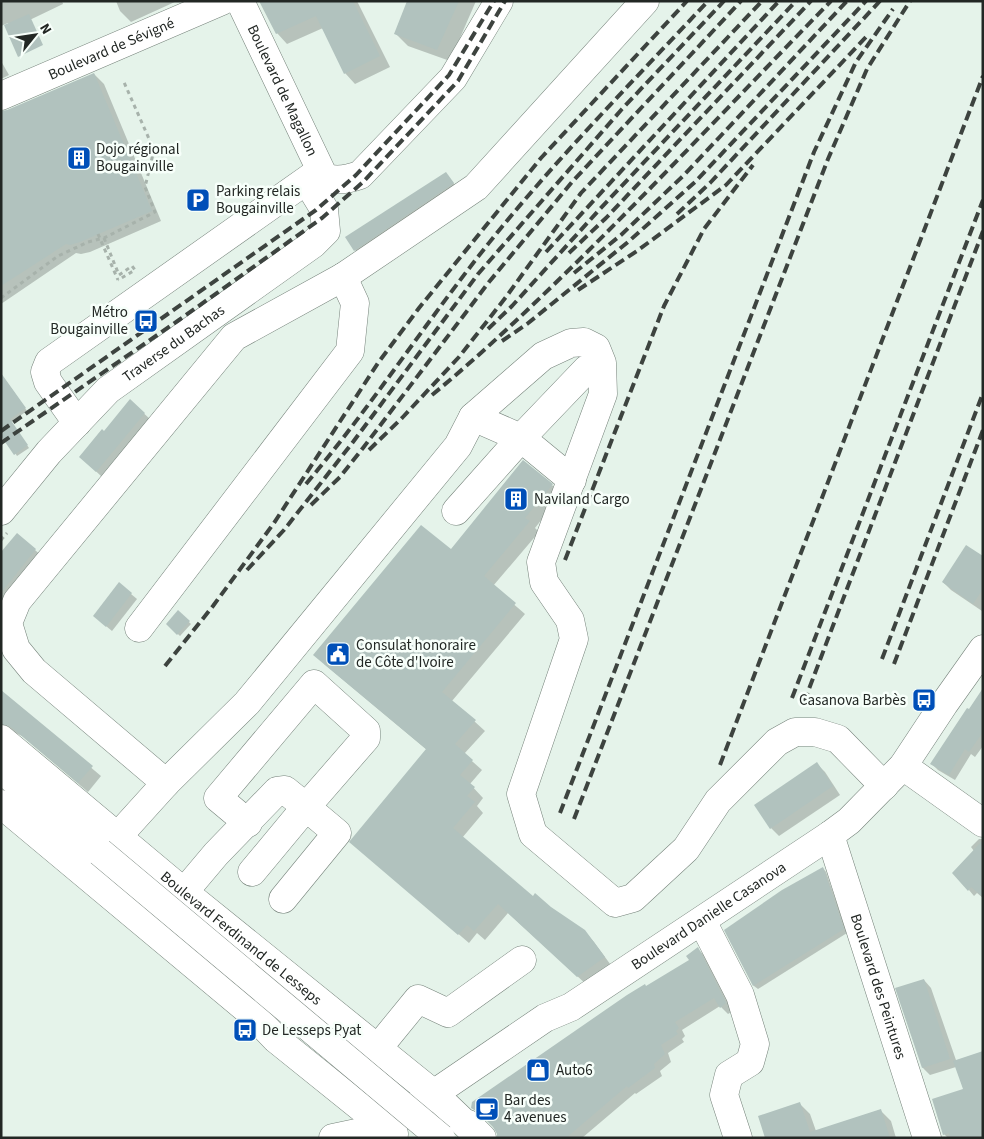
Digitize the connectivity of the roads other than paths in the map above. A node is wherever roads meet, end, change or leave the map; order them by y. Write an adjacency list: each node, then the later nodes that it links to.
1 (222, 1): 5 (main road, Boulevard de Sévigné)
2 (240, 1): 6 (main road, Boulevard de Magallon)
3 (499, 1): 6 (main road)
4 (645, 1): 7 (main road)
5 (1, 96)
6 (316, 180): 10 (main road, Traverse du Bachas); 10 (main road)
7 (343, 277): 15 (main road); 20 (main road)
8 (581, 376): 11 (main road)
9 (474, 417): 11 (main road); 12 (main road); 20 (main road)
10 (77, 423): 13 (main road, Traverse du Bachas)
11 (531, 446): 12 (main road); 14 (main road)
12 (572, 480): 21 (main road)
13 (1, 511)
14 (456, 511)
15 (139, 628)
16 (979, 658): 18 (main road, Boulevard Danielle Casanova)
17 (1, 739): 27 (main road, Boulevard Ferdinand de Lesseps)
18 (903, 766): 21 (main road, Boulevard Danielle Casanova); 25 (main road)
19 (1, 769): 27 (main road)
20 (166, 783): 27 (main road)
21 (884, 786): 26 (main road, Boulevard Danielle Casanova)
22 (1, 804): 33 (main road)
23 (306, 807): 24 (main road); 24 (main road); 28 (main road); 30 (main road)
24 (248, 823): 29 (main road)
25 (983, 823)
26 (830, 835): 31 (main road, Boulevard Danielle Casanova); 43 (main road, Boulevard des Peintures)
27 (109, 844): 29 (main road, Boulevard Ferdinand de Lesseps); 41 (main road, bridge)
28 (252, 872)
29 (184, 892): 34 (main road, Boulevard Ferdinand de Lesseps)
30 (283, 899)
31 (702, 921): 37 (main road, Boulevard Danielle Casanova); 42 (main road)
32 (522, 960): 35 (main road)
33 (249, 1012): 36 (main road); 38 (main road)
34 (352, 1027): 35 (main road, Boulevard Ferdinand de Lesseps); 36 (main road)
35 (378, 1048): 37 (main road, Boulevard Ferdinand de Lesseps)
36 (326, 1059): 38 (main road)
37 (434, 1094): 38 (main road, Boulevard Danielle Casanova); 39 (main road, Boulevard Ferdinand de Lesseps)
38 (392, 1130): 40 (main road)
39 (477, 1133)
40 (333, 1138)
41 (441, 1138)
42 (738, 1138)
43 (927, 1138)

